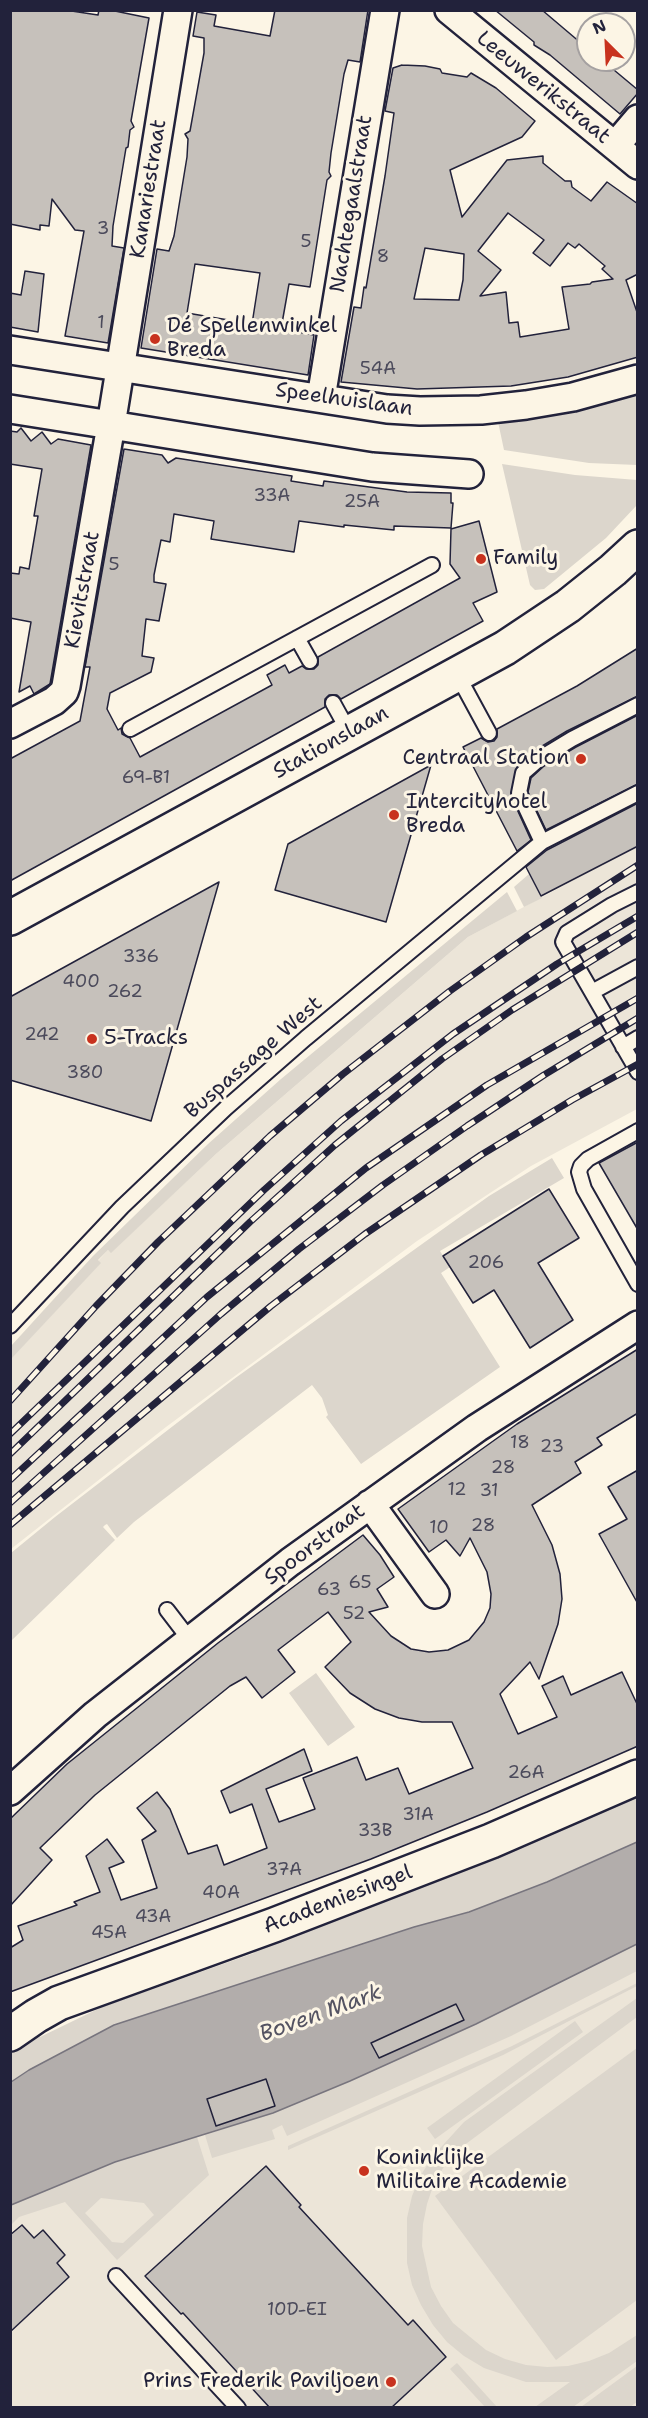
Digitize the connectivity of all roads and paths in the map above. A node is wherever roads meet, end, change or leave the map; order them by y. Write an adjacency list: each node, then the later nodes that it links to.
1 (178, 10): 8 (street, Kanariestraat)
2 (385, 10): 10 (street, Nachtegaalstraat)
3 (449, 10): 5 (street, Leeuwerikstraat)
4 (638, 119): 5 (street)
5 (615, 146): 6 (street, Leeuwerikstraat)
6 (638, 165)
7 (10, 350): 8 (street, Speelhuislaan)
8 (121, 368): 10 (street, Speelhuislaan); 12 (street)
9 (638, 379): 10 (street, Speelhuislaan)
10 (321, 398)
11 (10, 409): 12 (street)
12 (111, 425): 13 (street); 22 (street, Kievitstraat)
13 (469, 474)
14 (638, 547): 19 (main road, Stationslaan)
15 (432, 565): 17 (lane)
16 (638, 569): 19 (main road, Stationslaan)
17 (297, 638): 18 (lane); 23 (lane)
18 (310, 661)
19 (461, 681): 24 (main road, Stationslaan); 25 (lane); 30 (main road, Stationslaan)
20 (333, 703): 24 (lane)
21 (638, 705): 27 (lane)
22 (10, 724)
23 (130, 729)
24 (349, 732): 29 (main road, Stationslaan)
25 (489, 733)
26 (638, 793): 27 (lane, Buspassage West)
27 (542, 842): 39 (lane, Buspassage West)
28 (638, 892): 32 (lane)
29 (10, 918)
30 (10, 938)
31 (638, 967): 32 (lane)
32 (592, 992): 34 (lane)
33 (638, 1038): 34 (lane)
34 (623, 1047): 35 (lane)
35 (638, 1072)
36 (638, 1131): 37 (lane)
37 (638, 1284)
38 (638, 1325): 40 (street, Spoorstraat)
39 (10, 1326)
40 (370, 1504): 41 (street); 43 (street, Spoorstraat)
41 (435, 1594)
42 (167, 1610): 43 (lane)
43 (190, 1640): 45 (street, Spoorstraat)
44 (638, 1777): 46 (main road, Academiesingel)
45 (10, 1791)
46 (19, 2024)
47 (116, 2276): 48 (lane)
48 (237, 2408)

